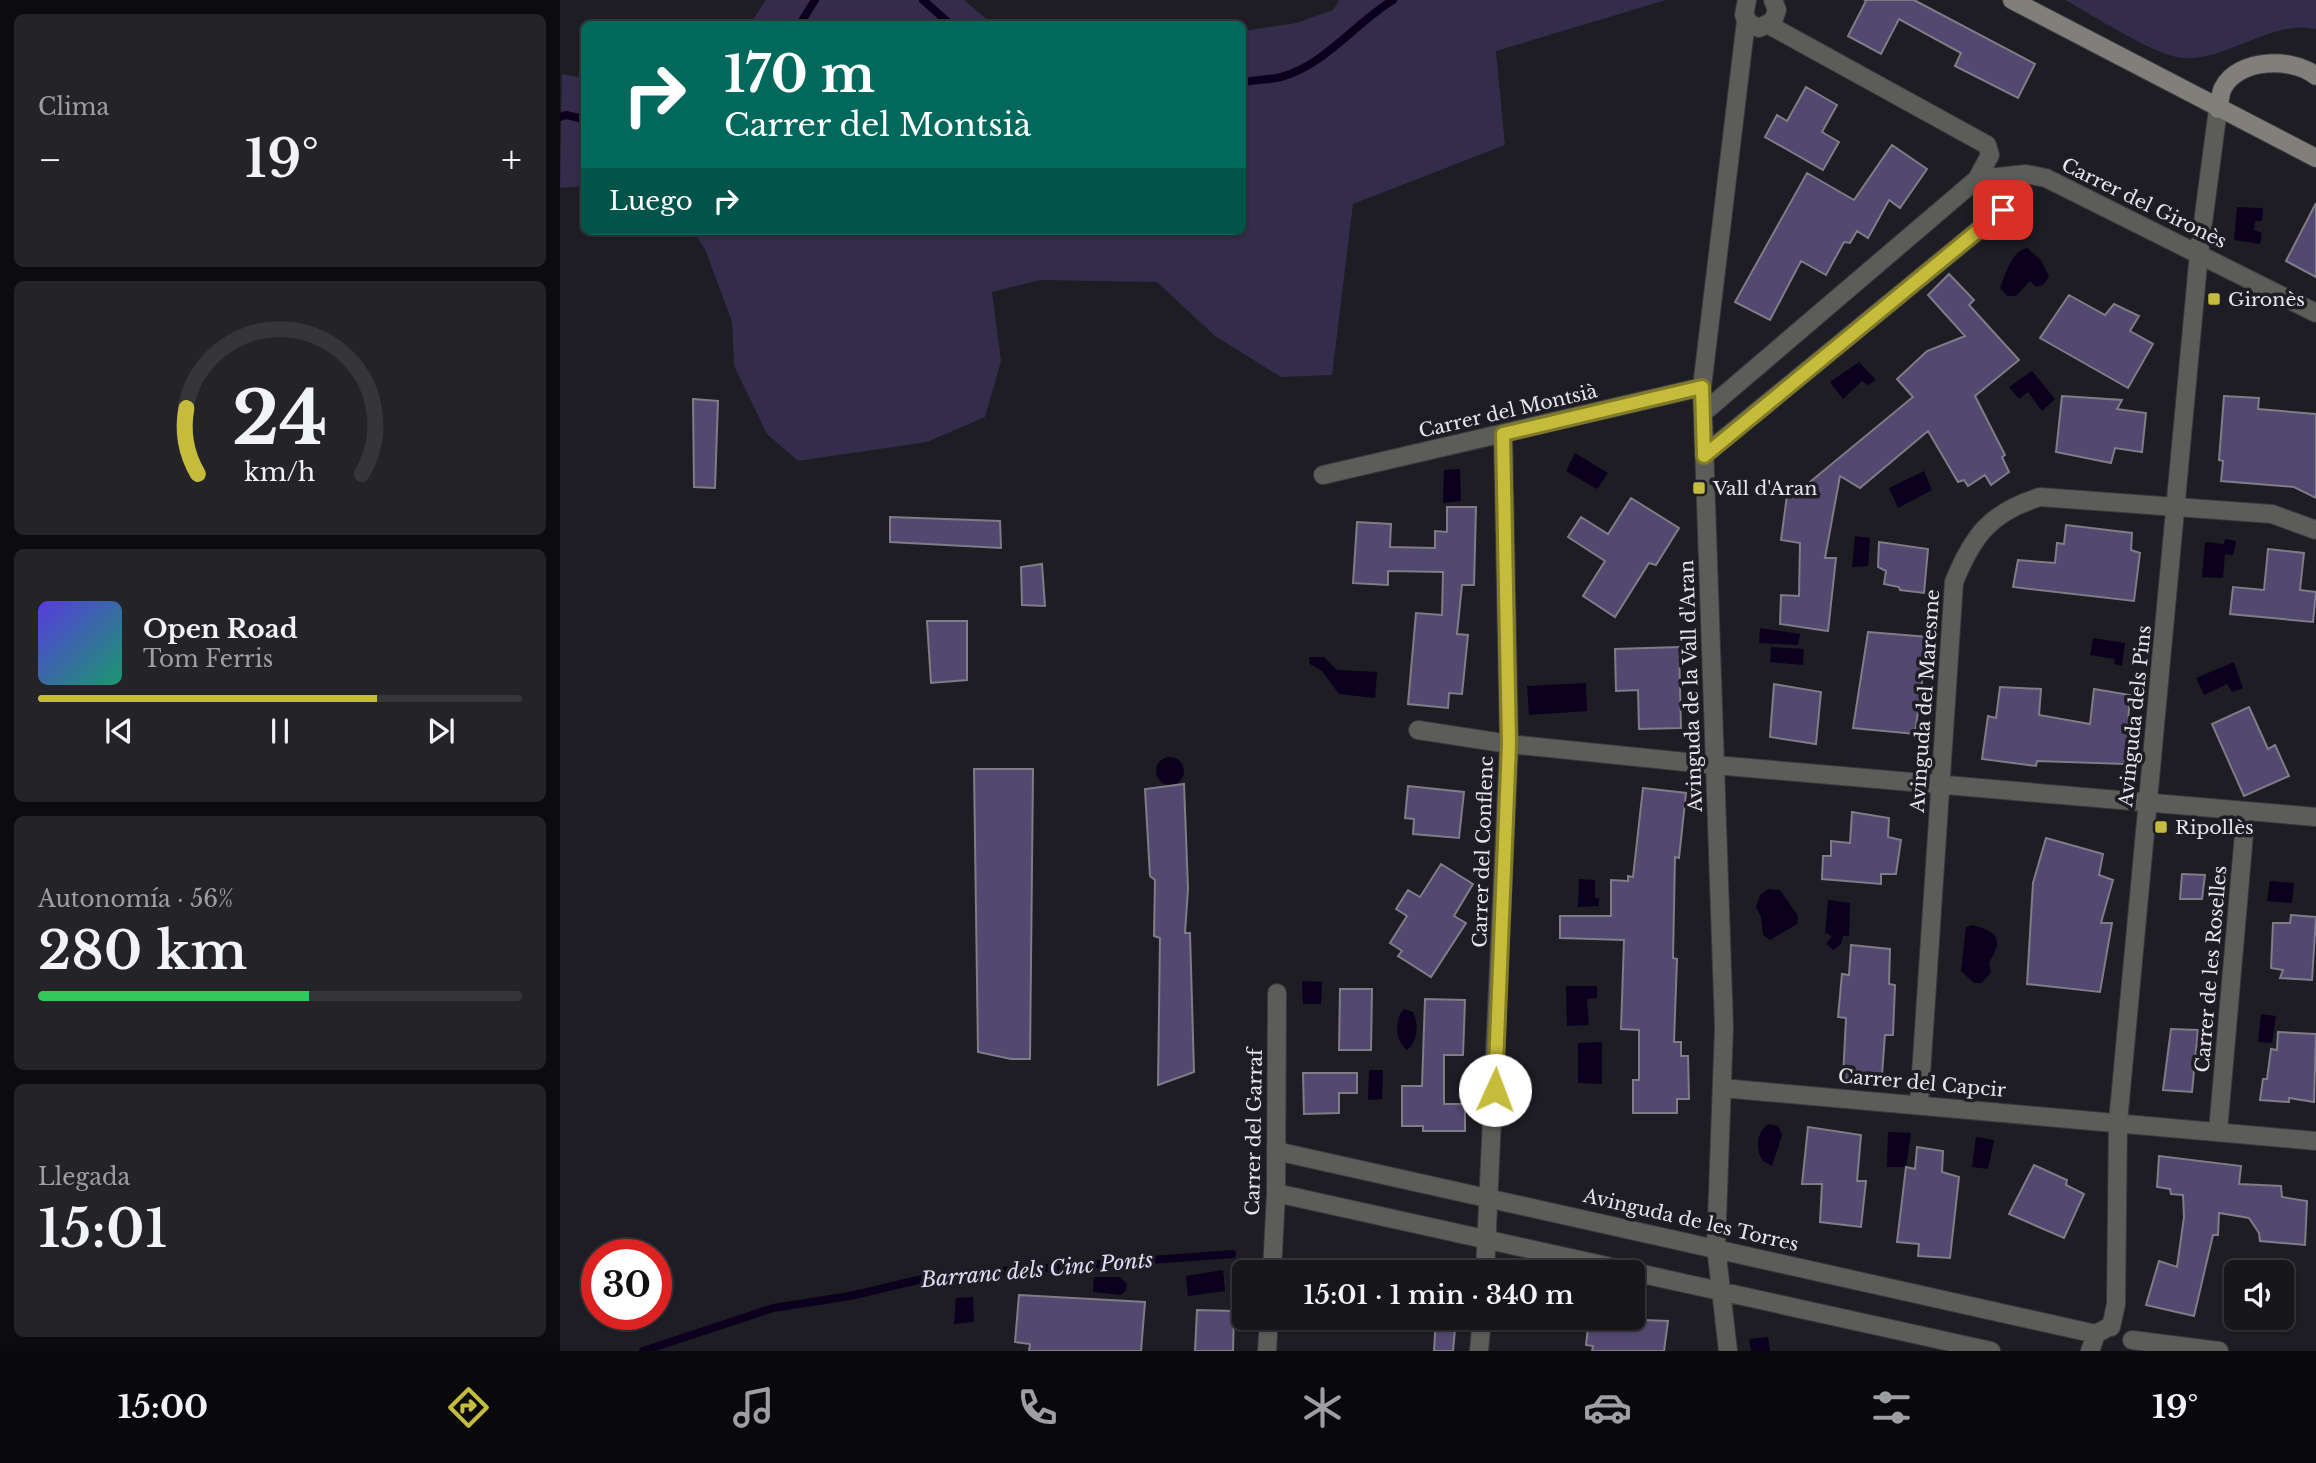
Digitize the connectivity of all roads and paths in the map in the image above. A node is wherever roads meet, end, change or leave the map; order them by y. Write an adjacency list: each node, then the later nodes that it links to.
1 (1747, 0): 4 (street, Avinguda de la Vall d'Aran)
2 (1773, 0): 5 (street)
3 (2012, 0): 7 (street)
4 (1746, 21): 5 (street); 12 (street, Avinguda de la Vall d'Aran)
5 (1769, 25): 9 (street)
6 (2316, 76): 7 (street)
7 (2218, 109): 8 (street); 10 (street, Avinguda dels Pins)
8 (2316, 158)
9 (1985, 178): 10 (street, Carrer del Gironès); 13 (street); 15 (street)
10 (2199, 253): 11 (street, Carrer del Gironès); 17 (street, Avinguda dels Pins)
11 (2316, 313)
12 (1702, 387): 13 (street, Avinguda de la Vall d'Aran); 14 (street, Carrer del Montsià)
13 (1703, 413): 15 (street, Avinguda de la Vall d'Aran)
14 (1503, 434): 16 (street, Carrer del Montsià); 20 (street, Carrer del Conflenc)
15 (1704, 456): 21 (street, Avinguda de la Vall d'Aran)
16 (1323, 475)
17 (2177, 507): 18 (street, Avinguda del Maresme); 22 (street, Avinguda del Maresme); 23 (street, Avinguda dels Pins)
18 (2316, 530)
19 (1418, 730): 20 (street)
20 (1509, 744): 21 (street); 34 (street, Carrer del Conflenc)
21 (1715, 765): 22 (street); 27 (street, Avinguda de la Vall d'Aran)
22 (1941, 783): 23 (street); 28 (street, Avinguda del Maresme)
23 (2148, 801): 24 (street); 29 (street, Avinguda dels Pins)
24 (2246, 811): 25 (street); 30 (street, Carrer de les Roselles)
25 (2316, 817)
26 (1277, 993): 32 (street, Carrer del Garraf)
27 (1722, 1088): 28 (street, Carrer del Capcir); 36 (street, Avinguda de la Vall d'Aran)
28 (1919, 1104): 29 (street, Carrer del Capcir)
29 (2118, 1122): 30 (street); 42 (street, Avinguda dels Pins)
30 (2218, 1131): 31 (street)
31 (2316, 1141)
32 (1276, 1151): 33 (street, Carrer del Garraf); 34 (street, Avinguda de les Torres)
33 (1276, 1193): 35 (street); 37 (street, Carrer del Garraf)
34 (1491, 1197): 35 (street, Carrer del Conflenc); 36 (street, Avinguda de les Torres)
35 (1488, 1240): 38 (street, Carrer del Conflenc); 39 (street)
36 (1716, 1247): 39 (street, Avinguda de la Vall d'Aran); 42 (street, Avinguda de les Torres)
37 (1273, 1260)
38 (1486, 1260)
39 (1722, 1292): 43 (street); 47 (street, Avinguda de la Vall d'Aran)
40 (1268, 1330): 45 (street)
41 (1481, 1330): 46 (street)
42 (2103, 1330): 44 (street, Avinguda de les Torres); 49 (street, Avinguda dels Pins)
43 (1921, 1344): 48 (street)
44 (2136, 1346): 50 (street)
45 (1267, 1351)
46 (1479, 1351)
47 (1728, 1351)
48 (1991, 1351)
49 (2090, 1351)
50 (2219, 1351)

